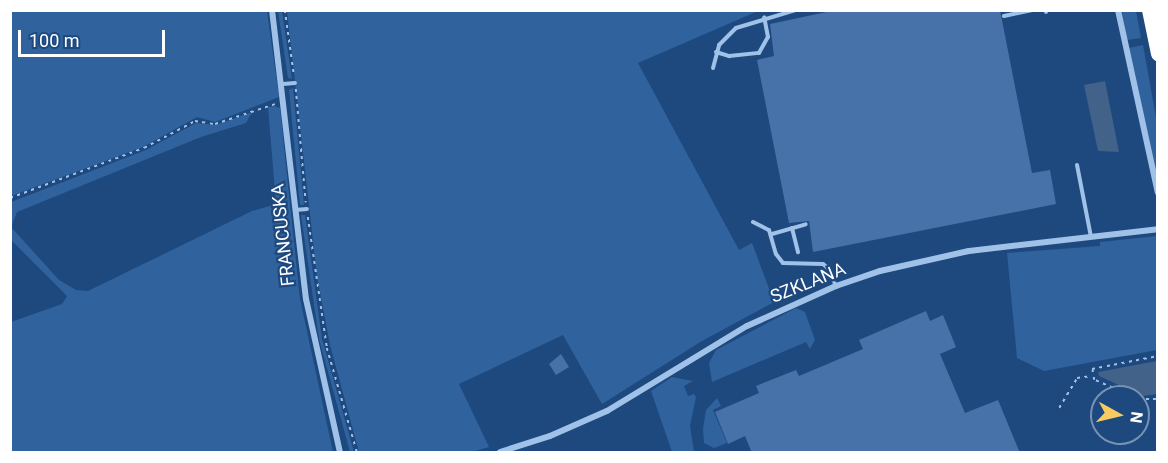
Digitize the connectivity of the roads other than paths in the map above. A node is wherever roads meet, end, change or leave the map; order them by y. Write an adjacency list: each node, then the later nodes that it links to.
1 (272, 10): 12 (street, FRANCUSKA)
2 (796, 10): 7 (lane)
3 (1033, 10): 6 (lane)
4 (1118, 10): 14 (street)
5 (1149, 10): 9 (highway)
6 (1005, 16)
7 (764, 17): 8 (lane); 8 (lane)
8 (716, 52): 10 (lane)
9 (1158, 54)
10 (713, 68)
11 (295, 83): 12 (lane)
12 (283, 84): 16 (street, FRANCUSKA)
13 (1077, 165): 22 (lane)
14 (1158, 193)
15 (307, 209): 16 (lane)
16 (295, 210): 25 (street, FRANCUSKA)
17 (753, 222): 21 (lane)
18 (806, 224): 19 (lane)
19 (792, 228): 21 (lane); 23 (lane)
20 (1158, 229): 22 (street, SZKLANA)
21 (772, 234): 24 (lane)
22 (1091, 238): 24 (street, SZKLANA)
23 (798, 252)
24 (836, 286): 26 (street, SZKLANA)
25 (340, 453)
26 (500, 453)

